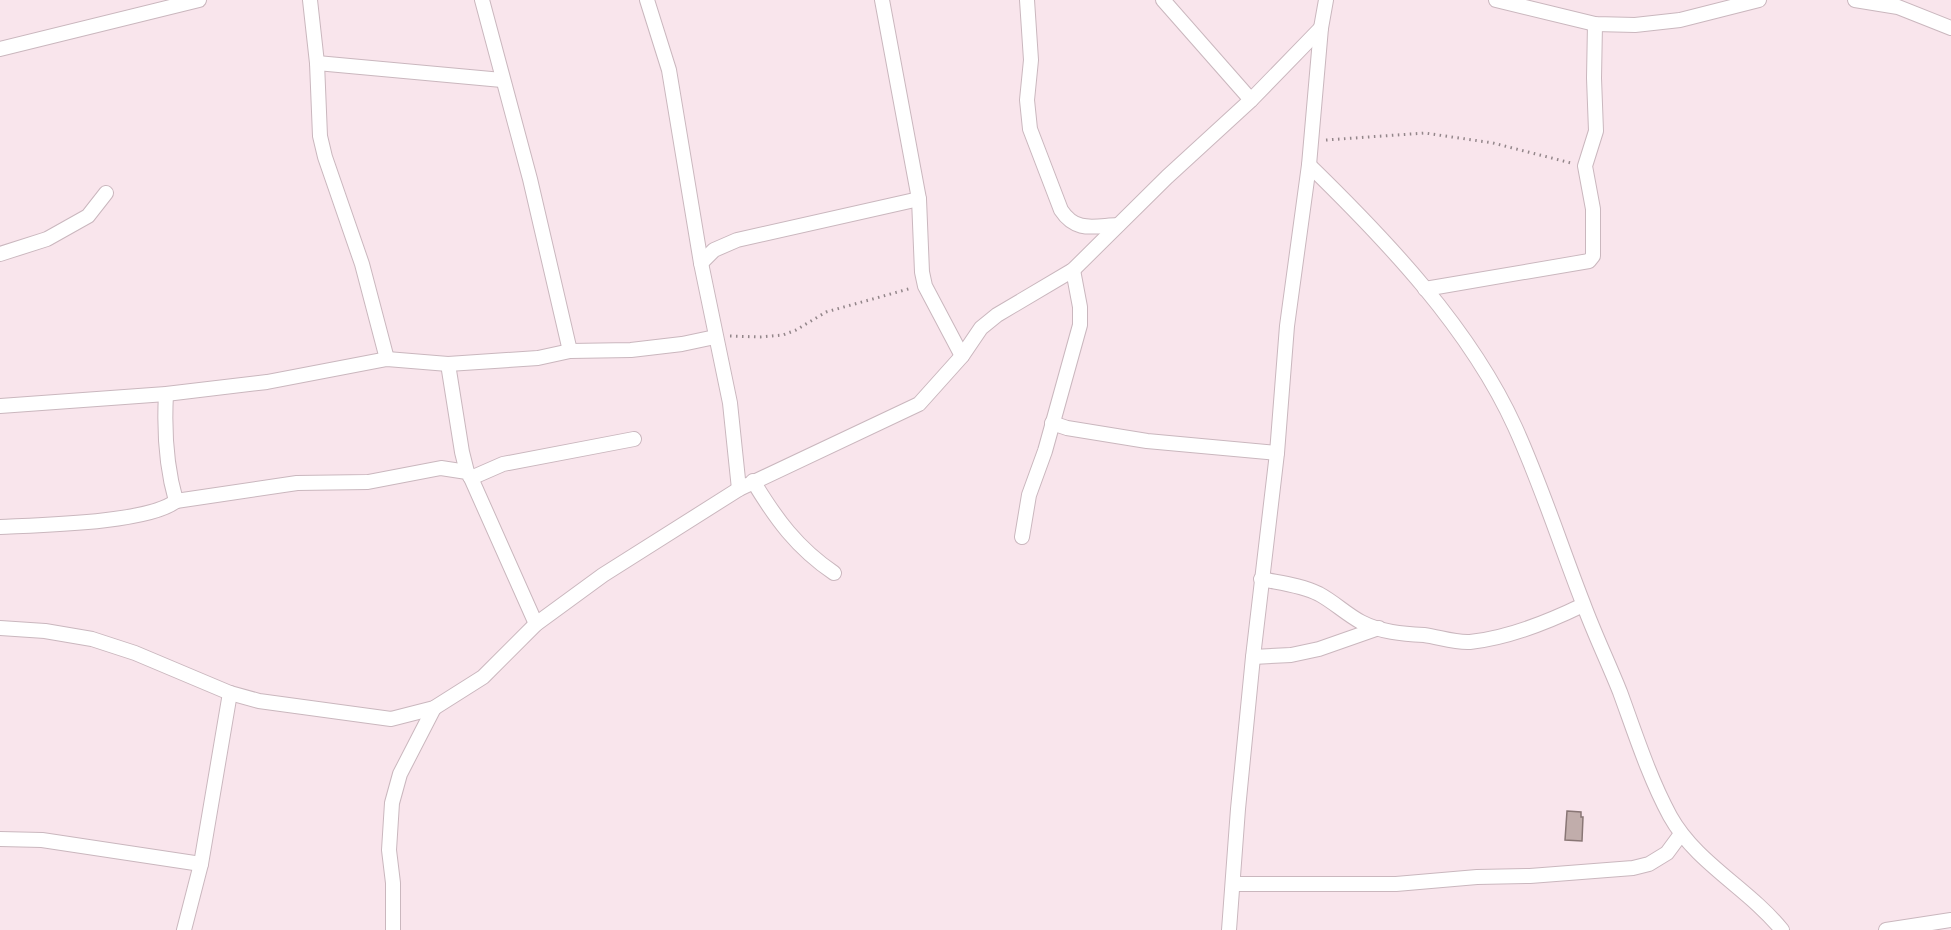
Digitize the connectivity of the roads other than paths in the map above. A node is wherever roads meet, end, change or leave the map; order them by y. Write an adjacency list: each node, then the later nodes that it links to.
1 (199, 0): 15 (street)
2 (310, 0): 16 (street)
3 (482, 0): 17 (street)
4 (647, 0): 24 (street)
5 (1028, 0): 22 (street)
6 (1163, 0): 18 (street)
7 (1326, 0): 13 (street)
8 (1498, 0): 12 (street)
9 (1759, 0): 12 (street)
10 (1855, 0): 14 (street)
11 (887, 2): 21 (street)
12 (1595, 24): 26 (street)
13 (1321, 28): 18 (street); 19 (street)
14 (1951, 28)
15 (0, 49)
16 (317, 63): 17 (street); 30 (street)
17 (502, 80): 28 (street)
18 (1251, 100): 22 (street)
19 (1309, 165): 26 (street); 36 (street)
20 (106, 193): 23 (street)
21 (919, 199): 24 (street); 29 (street)
22 (1118, 225): 25 (street)
23 (0, 254)
24 (701, 263): 27 (street)
25 (1073, 270): 29 (street); 34 (street)
26 (1425, 289): 45 (street)
27 (714, 335): 28 (street); 39 (street)
28 (570, 351): 31 (street)
29 (962, 356): 38 (street)
30 (387, 359): 31 (street); 32 (street)
31 (448, 364): 37 (street)
32 (166, 394): 33 (street); 40 (street)
33 (0, 406)
34 (1052, 423): 36 (street); 42 (street)
35 (634, 439): 37 (street)
36 (1277, 453): 44 (street)
37 (469, 475): 40 (street); 46 (street)
38 (753, 481): 39 (street); 43 (street)
39 (739, 489): 46 (street)
40 (176, 501): 41 (street)
41 (0, 527)
42 (1022, 537)
43 (834, 573)
44 (1261, 579): 48 (street); 49 (street)
45 (1583, 605): 48 (street); 52 (street)
46 (536, 624): 51 (street)
47 (0, 628): 50 (street)
48 (1379, 628): 49 (street)
49 (1253, 657): 55 (street)
50 (230, 693): 51 (street); 54 (street)
51 (434, 708): 58 (street)
52 (1681, 834): 55 (street); 60 (street)
53 (0, 839): 54 (street)
54 (201, 864): 57 (street)
55 (1233, 884): 59 (street)
56 (1951, 920): 61 (street)
57 (184, 930)
58 (393, 930)
59 (1229, 930)
60 (1782, 930)
61 (1886, 930)

